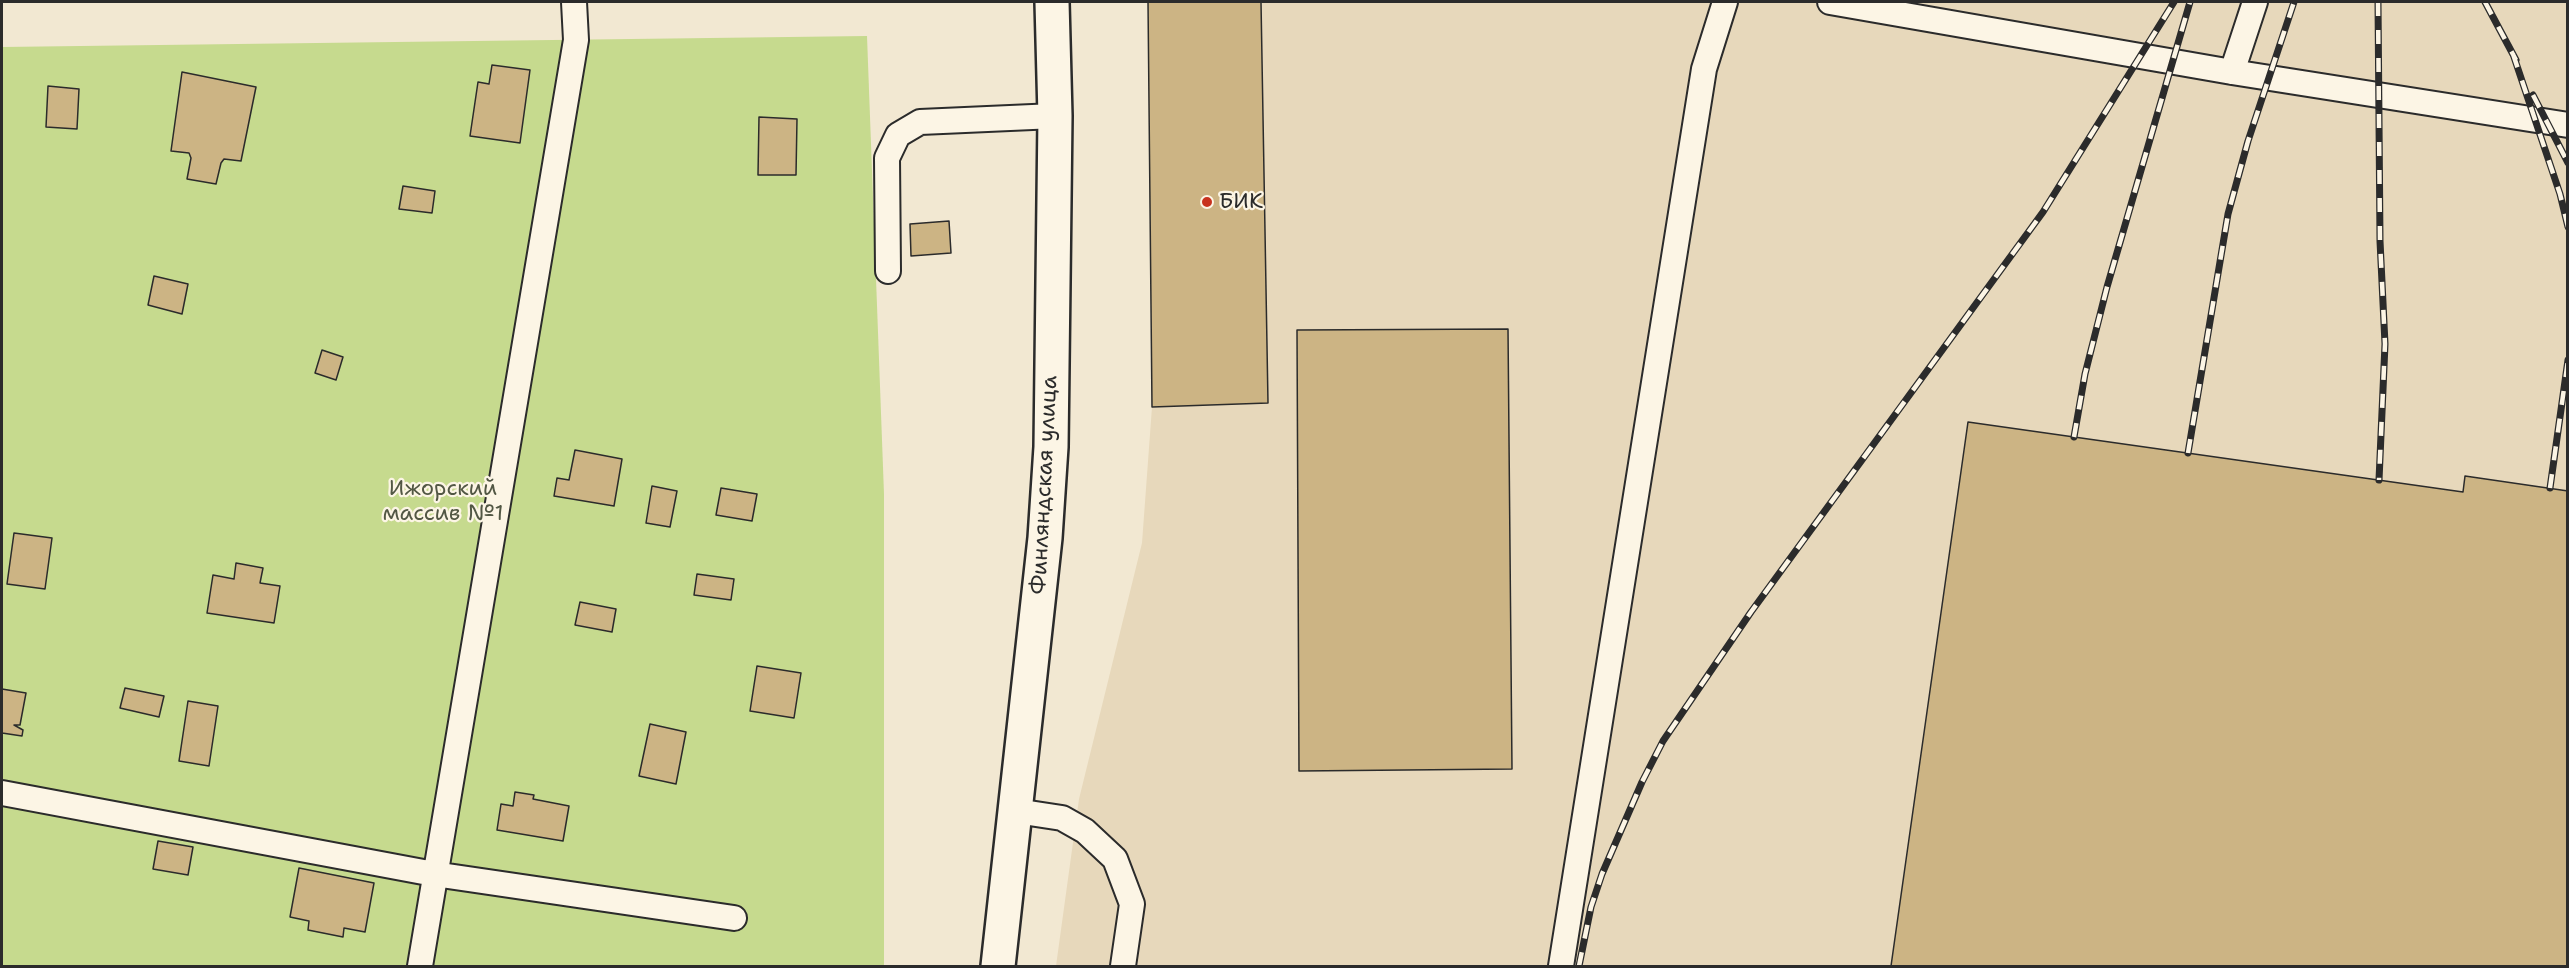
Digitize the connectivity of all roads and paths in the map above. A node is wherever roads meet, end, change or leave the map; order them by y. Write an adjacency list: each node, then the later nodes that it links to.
1 (574, 2): 12 (lane)
2 (1052, 2): 7 (street, Финляндская улица)
3 (1725, 2): 17 (lane)
4 (1830, 2): 6 (lane)
5 (2255, 2): 6 (lane)
6 (2232, 72): 8 (lane)
7 (1055, 116): 9 (lane); 11 (street, Финляндская улица)
8 (2568, 125)
9 (888, 271)
10 (2, 793): 12 (lane)
11 (1016, 810): 15 (street, Финляндская улица); 16 (lane)
12 (434, 874): 13 (lane); 14 (lane)
13 (734, 918)
14 (420, 966)
15 (998, 966)
16 (1123, 966)
17 (1561, 966)

